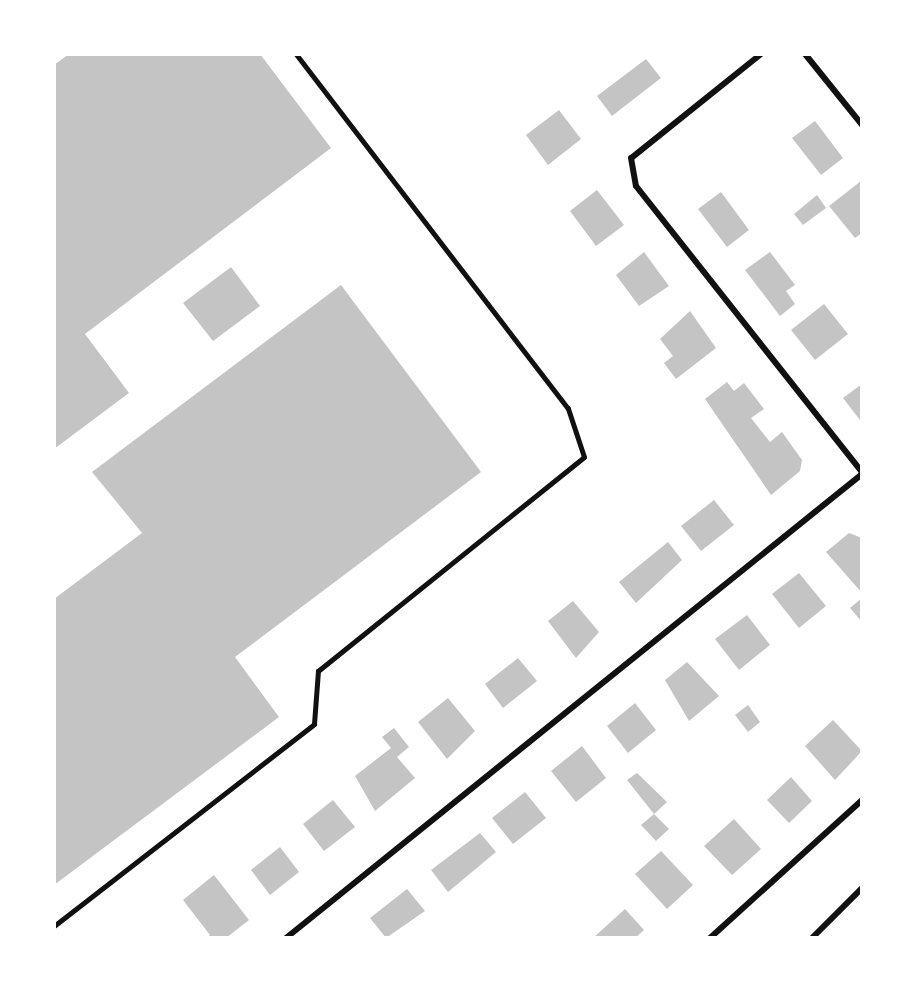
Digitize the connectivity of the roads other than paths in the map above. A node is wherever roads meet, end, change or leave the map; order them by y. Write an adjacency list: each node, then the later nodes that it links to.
1 (296, 54): 8 (lane)
2 (761, 54): 5 (street)
3 (805, 54): 4 (street)
4 (862, 125)
5 (862, 473): 9 (street)
6 (862, 800): 10 (street)
7 (862, 888): 11 (street)
8 (54, 926)
9 (286, 938)
10 (710, 938)
11 (812, 938)

